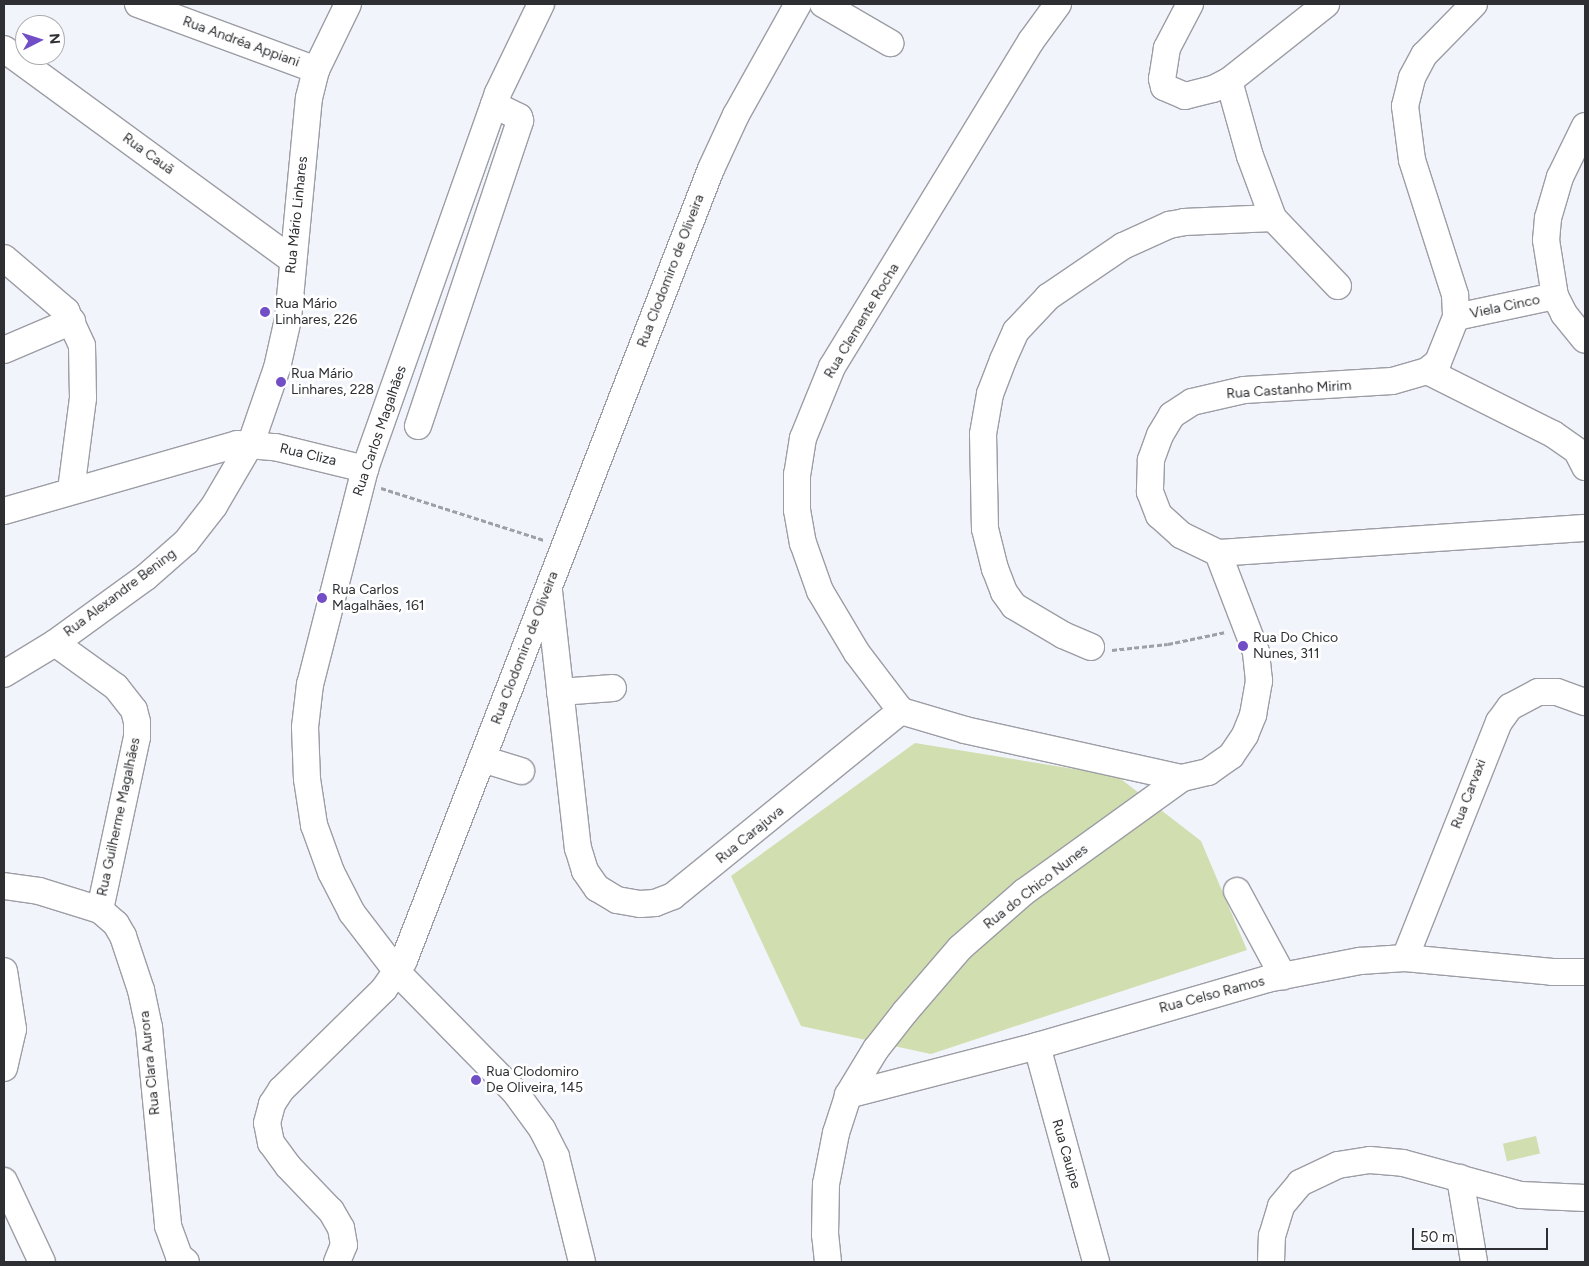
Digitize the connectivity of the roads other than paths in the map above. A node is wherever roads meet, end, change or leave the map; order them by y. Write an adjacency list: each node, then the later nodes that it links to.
1 (138, 4): 12 (street, Rua Andréa Appiani)
2 (348, 4): 12 (street, Rua Mário Linhares)
3 (541, 4): 14 (street, Rua Carlos Magalhães)
4 (798, 4): 34 (street, Rua Clodomiro de Oliveira)
5 (824, 4): 10 (street)
6 (1058, 4): 41 (street, Rua Clemente Rocha)
7 (1190, 4): 13 (street)
8 (1326, 4): 13 (street)
9 (1474, 4): 21 (street)
10 (890, 43)
11 (4, 49): 18 (street, Rua Cauã)
12 (316, 70): 18 (street, Rua Mário Linhares)
13 (1229, 81): 16 (street)
14 (494, 105): 26 (street); 29 (street, Rua Carlos Magalhães)
15 (1585, 126): 20 (street)
16 (1273, 218): 19 (street); 36 (street)
17 (4, 258): 22 (street)
18 (292, 260): 27 (street, Rua Mário Linhares)
19 (1338, 286)
20 (1555, 296): 21 (street, Viela Cinco); 23 (street)
21 (1456, 317): 25 (street)
22 (72, 321): 24 (street); 30 (street)
23 (1585, 340)
24 (4, 350)
25 (1427, 371): 28 (street); 33 (street, Rua Castanho Mirim)
26 (418, 426)
27 (251, 443): 29 (street, Rua Cliza); 30 (street); 35 (street, Rua Alexandre Bening)
28 (1585, 467)
29 (363, 475): 50 (street, Rua Carlos Magalhães)
30 (71, 490): 31 (street)
31 (4, 511)
32 (1585, 528): 33 (street, Rua Castanho Mirim)
33 (1218, 552): 44 (street, Rua do Chico Nunes)
34 (548, 587): 39 (street, Rua Carajuva); 42 (street, Rua Clodomiro de Oliveira)
35 (55, 642): 37 (street, Rua Alexandre Bening); 47 (street, Rua Guilherme Magalhães)
36 (1091, 647)
37 (4, 674)
38 (613, 688): 39 (street)
39 (560, 692): 41 (street, Rua Carajuva)
40 (1585, 702): 48 (street, Rua Carvaxi)
41 (901, 711): 44 (street)
42 (482, 759): 43 (street); 50 (street, Rua Clodomiro de Oliveira)
43 (521, 771)
44 (1182, 778): 55 (street, Rua do Chico Nunes)
45 (4, 886): 47 (street, Rua Clara Aurora)
46 (1238, 891): 51 (street)
47 (100, 910): 60 (street, Rua Clara Aurora)
48 (1405, 958): 51 (street, Rua Celso Ramos); 52 (street, Rua Celso Ramos)
49 (4, 971): 54 (street)
50 (398, 973): 61 (street); 62 (street)
51 (1283, 976): 53 (street, Rua Celso Ramos)
52 (1584, 976)
53 (1037, 1046): 55 (street, Rua Celso Ramos); 64 (street, Rua Cauipe)
54 (4, 1068)
55 (848, 1095): 63 (street, Rua do Chico Nunes)
56 (1460, 1178): 58 (street); 65 (street); 66 (street)
57 (4, 1181): 59 (street)
58 (1585, 1198)
59 (42, 1262)
60 (186, 1262)
61 (337, 1262)
62 (582, 1262)
63 (828, 1262)
64 (1096, 1262)
65 (1271, 1262)
66 (1474, 1262)

